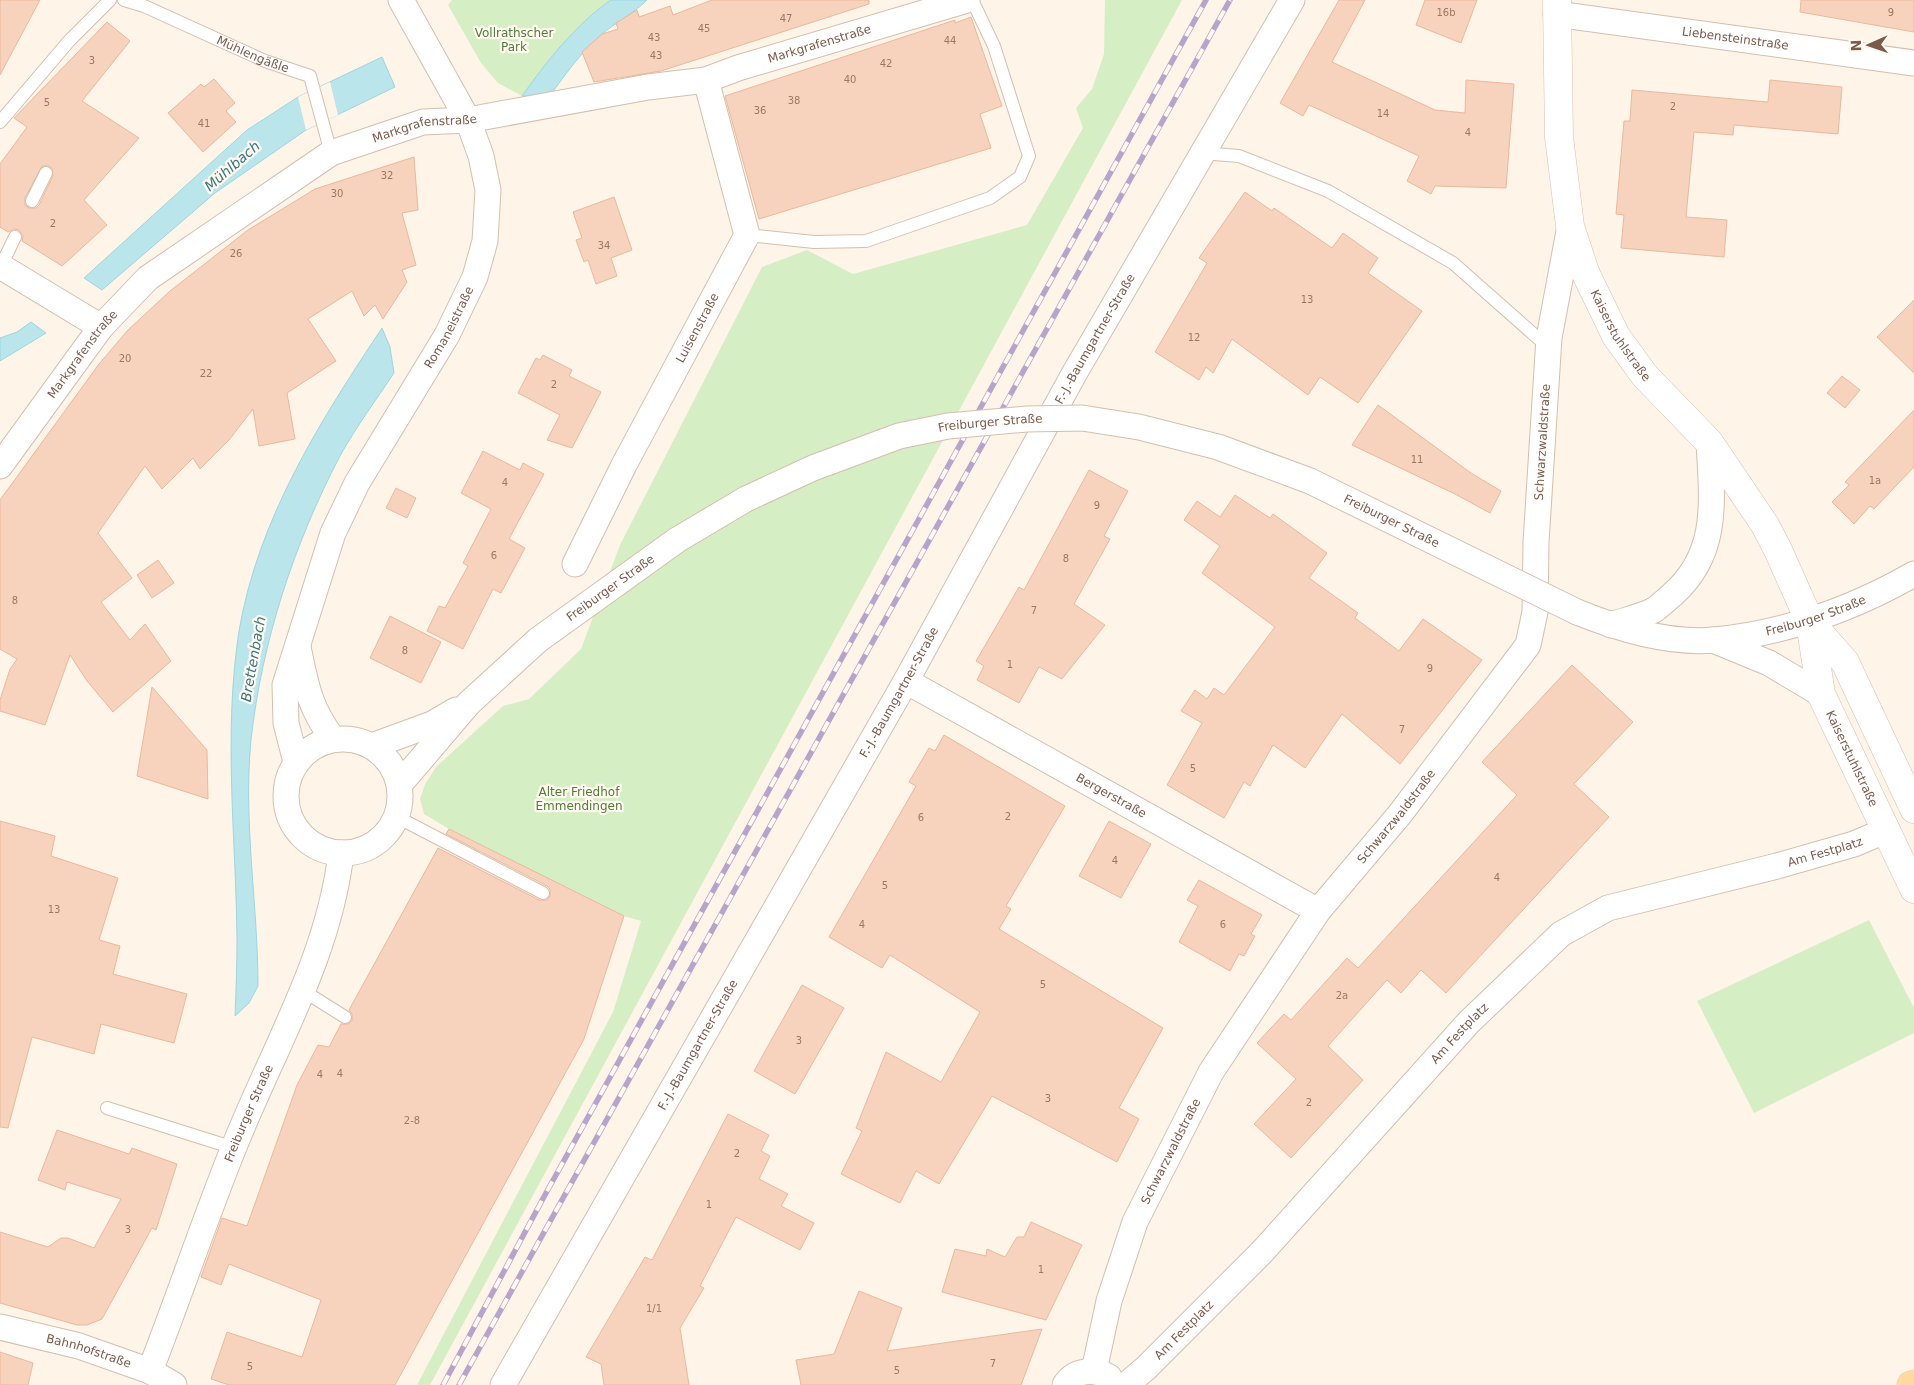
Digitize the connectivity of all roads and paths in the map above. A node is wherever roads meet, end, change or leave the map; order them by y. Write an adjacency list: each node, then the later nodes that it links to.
1 (110, 0): 11 (lane)
2 (124, 0): 12 (lane, Mühlengäßle)
3 (401, 0): 10 (street, Romaneistraße)
4 (967, 0): 9 (street, Markgrafenstraße)
5 (972, 0): 17 (lane)
6 (1292, 0): 13 (street, F.-J.-Baumgartner-Straße)
7 (1557, 7): 8 (street, Liebensteinstraße); 16 (main road, Kaiserstuhlstraße)
8 (1914, 63)
9 (706, 80): 10 (street, Markgrafenstraße); 17 (street)
10 (468, 120): 12 (street, Markgrafenstraße); 29 (street, Romaneistraße)
11 (0, 122)
12 (331, 153): 20 (street, Markgrafenstraße)
13 (1202, 154): 21 (lane); 30 (street, F.-J.-Baumgartner-Straße)
14 (46, 173): 15 (lane)
15 (32, 202)
16 (1570, 226): 21 (street, Schwarzwaldstraße); 22 (main road, Kaiserstuhlstraße)
17 (746, 236): 24 (street, Luisenstraße)
18 (15, 237): 19 (lane)
19 (0, 266): 20 (street)
20 (101, 327): 23 (street, Markgrafenstraße)
21 (1548, 347): 43 (street, Schwarzwaldstraße)
22 (1709, 442): 26 (main road, Kaiserstuhlstraße); 27 (street)
23 (0, 466)
24 (575, 564)
25 (1914, 574): 26 (street, Freiburger Straße)
26 (1810, 622): 28 (street, Freiburger Straße); 31 (main road, Kaiserstuhlstraße); 37 (main road, Kaiserstuhlstraße)
27 (1610, 624): 28 (street, Freiburger Straße); 32 (street, Freiburger Straße, bridge)
28 (1713, 640): 31 (street, Freiburger Straße)
29 (298, 647): 33 (street, Romaneistraße); 35 (street, Romaneistraße)
30 (906, 680): 43 (street, Bergerstraße); 52 (street, F.-J.-Baumgartner-Straße)
31 (1821, 694): 39 (main road, Kaiserstuhlstraße)
32 (469, 702): 34 (street, Freiburger Straße); 36 (street, Freiburger Straße)
33 (333, 739): 34 (street); 35 (street)
34 (372, 746): 36 (street)
35 (296, 762): 40 (street)
36 (400, 784): 38 (street)
37 (1913, 799)
38 (407, 822): 40 (street); 42 (lane)
39 (1886, 830): 41 (main road, Kaiserstuhlstraße); 55 (street, Am Festplatz)
40 (341, 853): 44 (street, Freiburger Straße)
41 (1914, 889)
42 (543, 893)
43 (1318, 911): 50 (street, Schwarzwaldstraße)
44 (302, 990): 45 (lane); 47 (street, Freiburger Straße)
45 (346, 1017)
46 (107, 1108): 47 (lane)
47 (234, 1148): 49 (street, Freiburger Straße)
48 (0, 1327): 49 (street, Bahnhofstraße)
49 (150, 1371): 51 (street, Bahnhofstraße)
50 (1094, 1371): 53 (street); 54 (street)
51 (174, 1385)
52 (503, 1385)
53 (1065, 1385)
54 (1118, 1385)
55 (1126, 1385)

